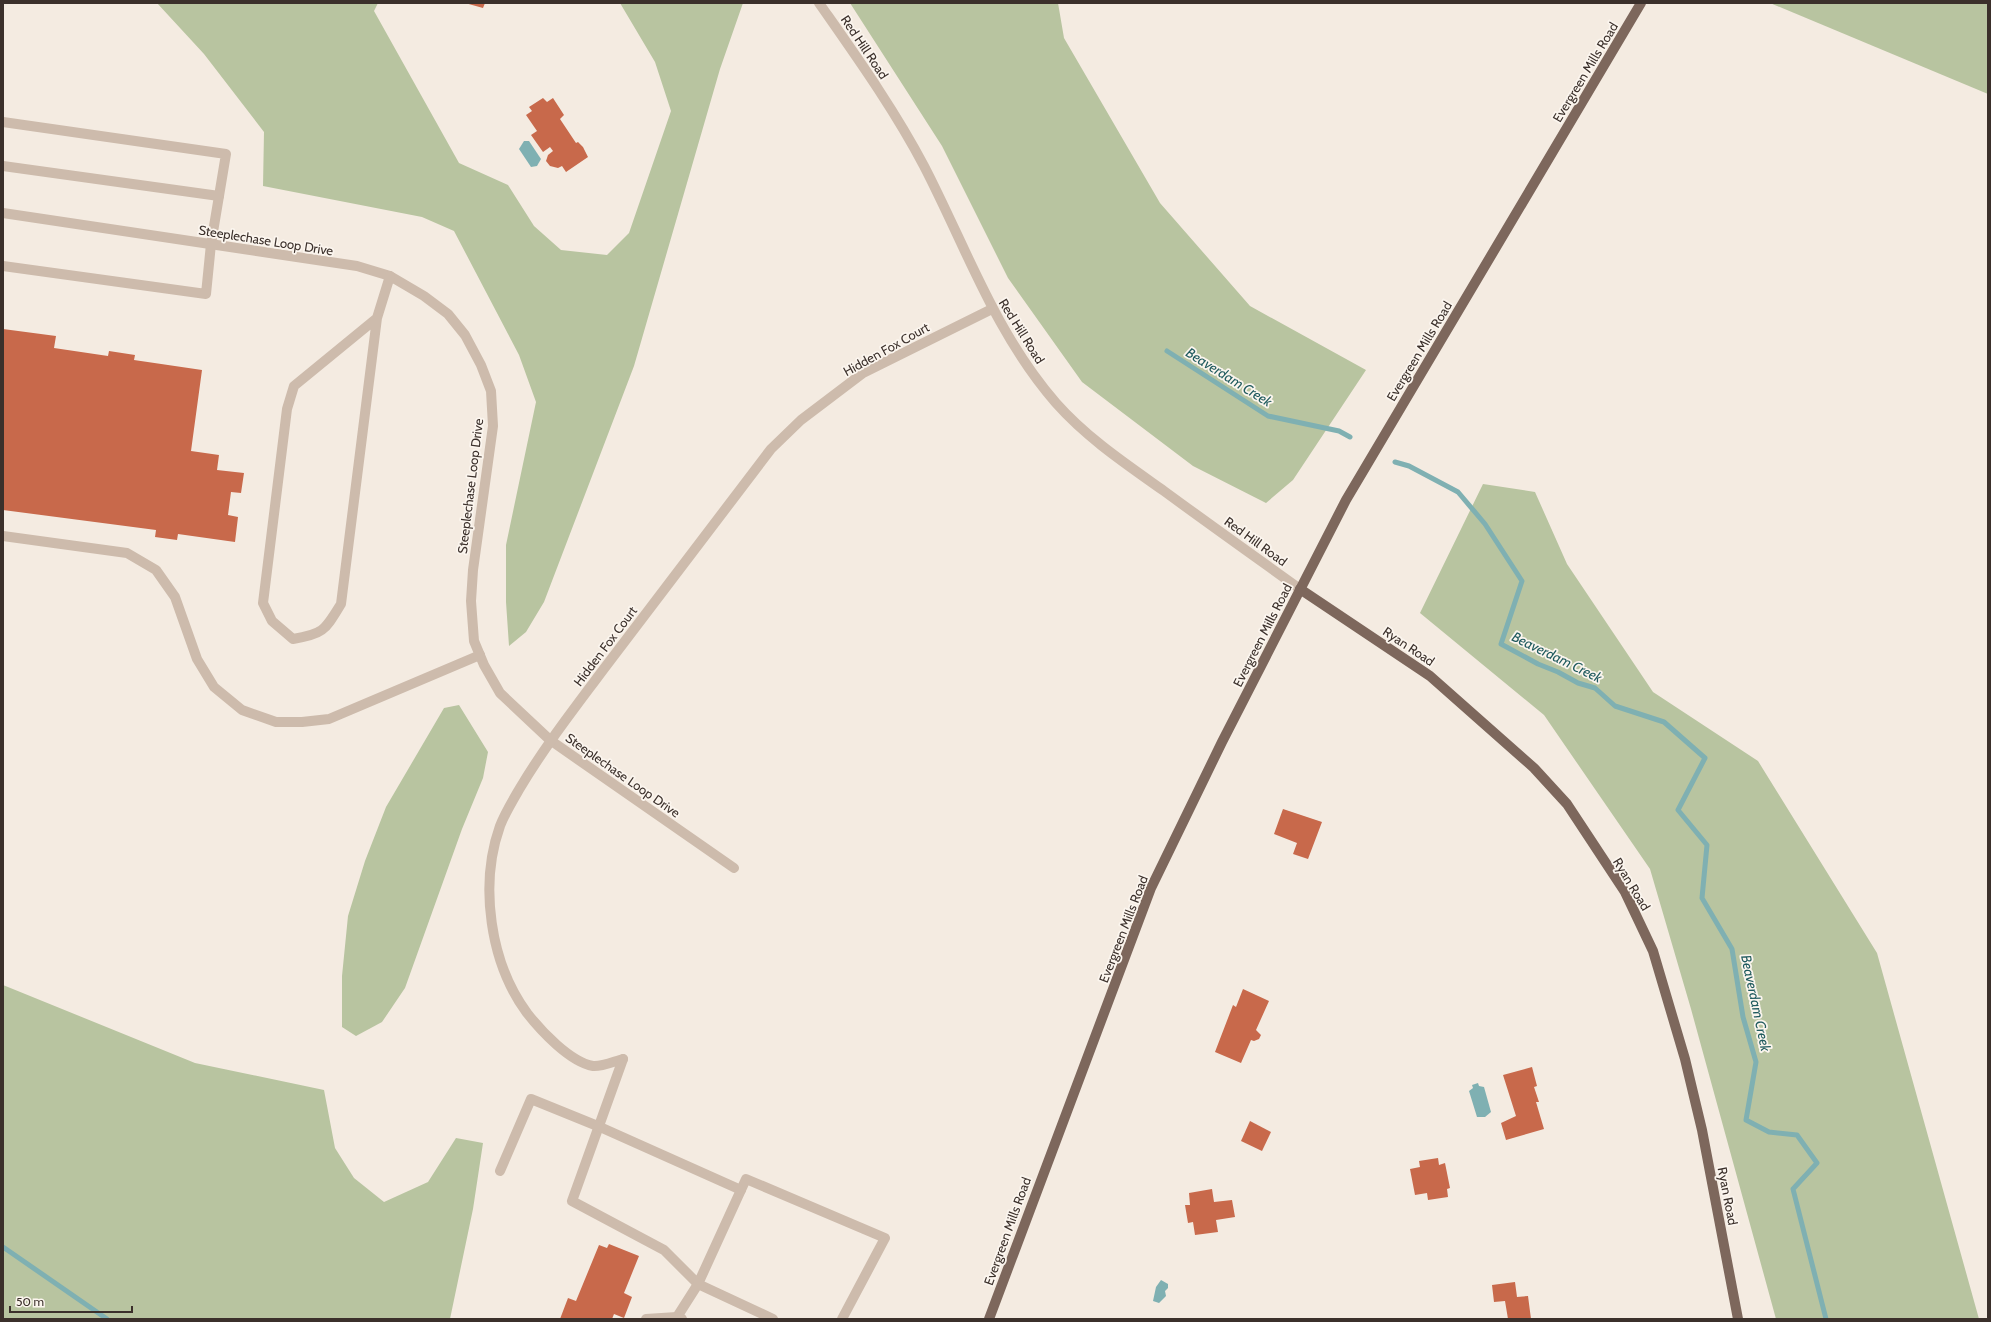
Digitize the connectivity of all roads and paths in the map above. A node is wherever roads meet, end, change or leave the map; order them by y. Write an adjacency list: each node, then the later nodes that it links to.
1 (819, 3): 10 (street, Red Hill Road)
2 (1642, 3): 13 (main road, Evergreen Mills Road)
3 (3, 122): 5 (street)
4 (3, 166): 5 (street)
5 (219, 196): 7 (street)
6 (3, 213): 7 (street, Steeplechase Loop Drive)
7 (211, 244): 8 (street); 9 (street, Steeplechase Loop Drive)
8 (3, 266)
9 (390, 276): 11 (street); 14 (street, Steeplechase Loop Drive)
10 (992, 309): 13 (street, Red Hill Road); 15 (street, Hidden Fox Court)
11 (377, 318): 11 (street)
12 (3, 536): 14 (street)
13 (1300, 588): 25 (main road, Evergreen Mills Road); 26 (main road, Ryan Road)
14 (480, 655): 15 (street, Steeplechase Loop Drive)
15 (550, 740): 16 (street, Steeplechase Loop Drive); 17 (street, Hidden Fox Court)
16 (734, 868)
17 (600, 1127): 18 (street); 19 (street); 20 (street)
18 (500, 1170)
19 (741, 1190): 20 (street); 24 (street)
20 (698, 1284): 21 (street); 23 (street)
21 (679, 1318): 22 (street)
22 (646, 1319)
23 (773, 1319)
24 (842, 1319)
25 (989, 1319)
26 (1738, 1319)

